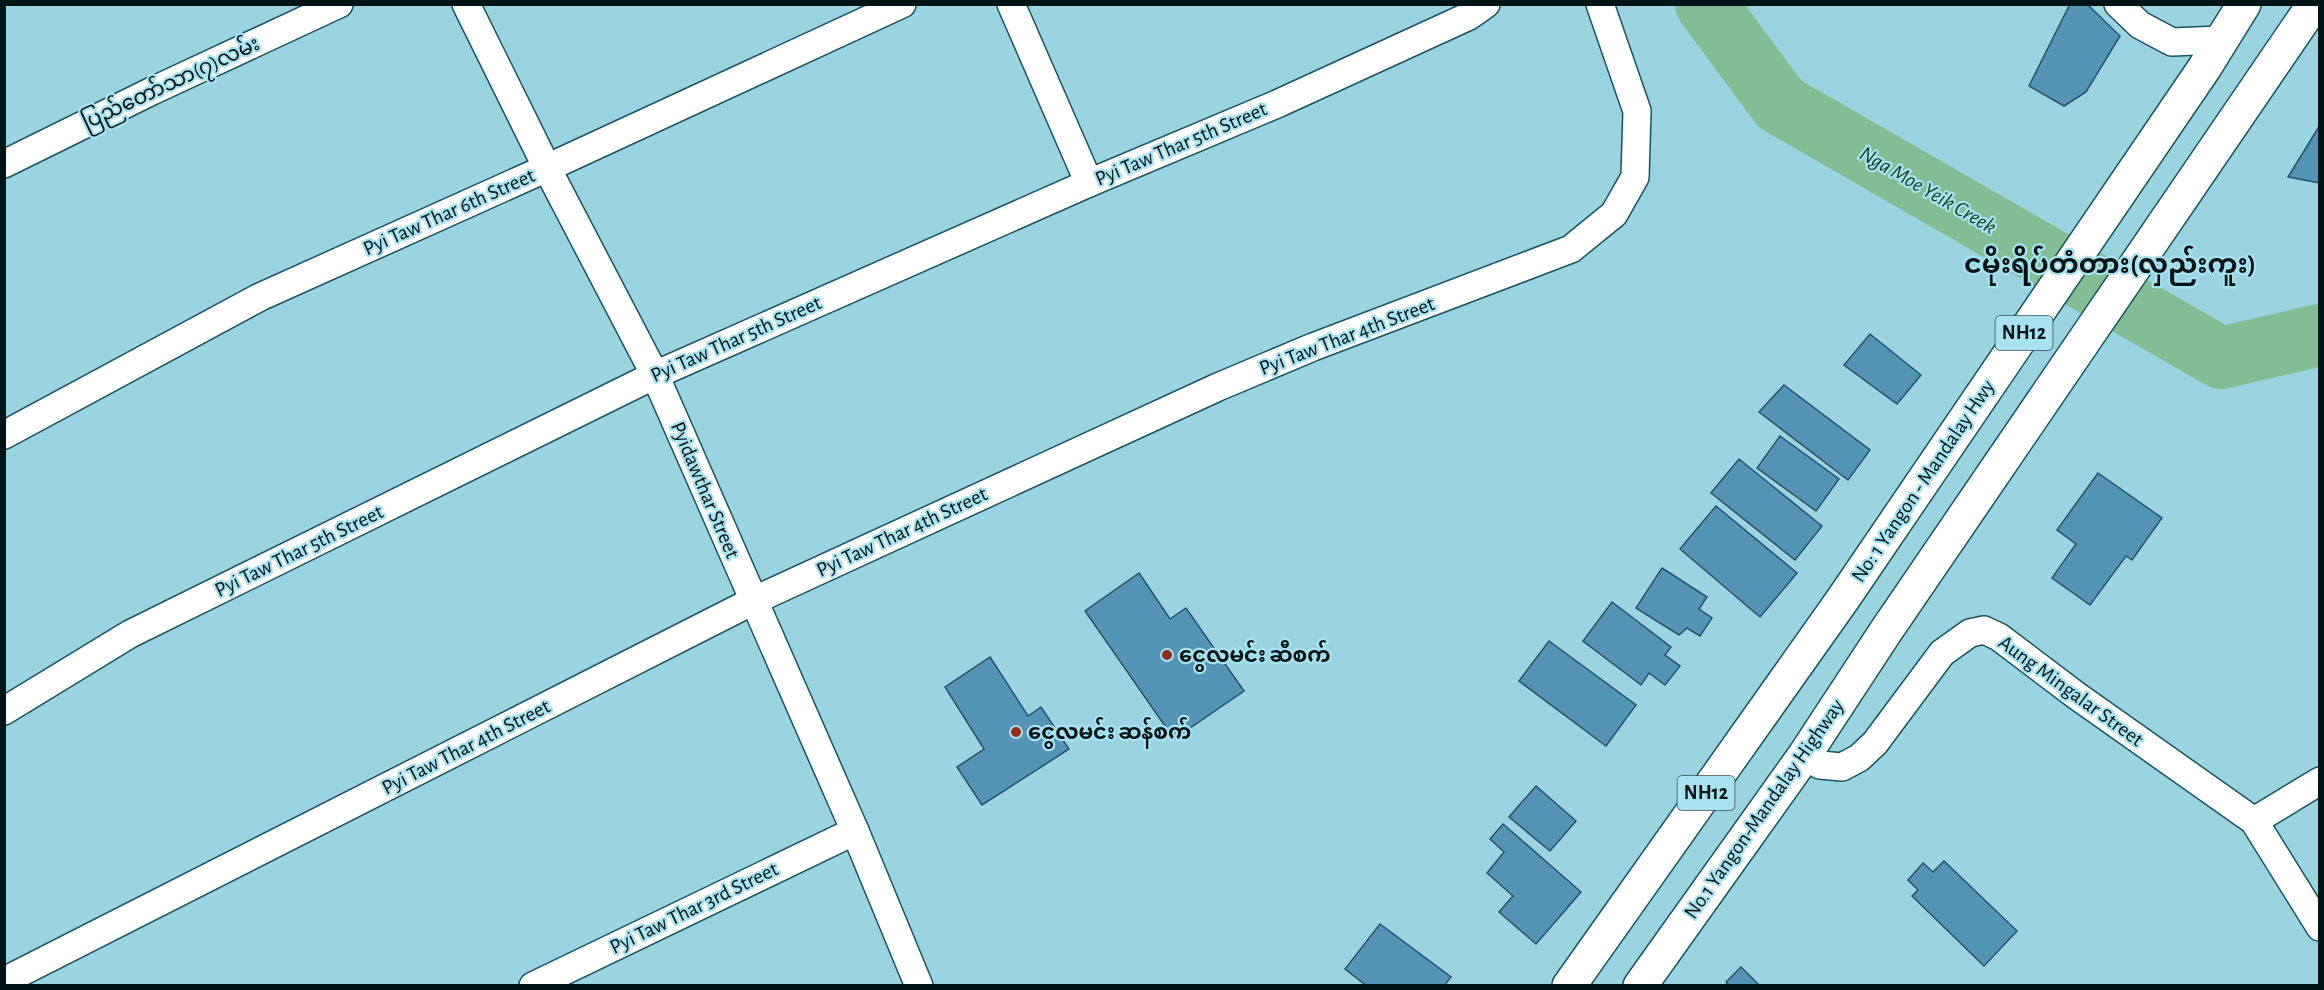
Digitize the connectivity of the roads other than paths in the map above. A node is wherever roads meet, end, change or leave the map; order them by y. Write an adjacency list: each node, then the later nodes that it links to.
1 (339, 4): 11 (street, ပြည်တော်သာ(၇)လမ်း)
2 (466, 4): 12 (street, Pyidawthar Street)
3 (902, 4): 12 (street, Pyi Taw Thar 6th Street)
4 (1011, 4): 13 (street)
5 (1486, 4): 13 (street, Pyi Taw Thar 5th Street)
6 (1600, 4): 16 (street, Pyi Taw Thar 4th Street)
7 (2118, 4): 10 (street)
8 (2244, 4): 10 (highway, No: 1 Yangon - Mandalay Hwy / NH12)
9 (2314, 4): 18 (highway, No.1 Yangon-Mandalay Highway / NH12)
10 (2212, 53): 26 (highway, No: 1 Yangon - Mandalay Hwy / NH12)
11 (4, 164)
12 (547, 168): 14 (street, Pyidawthar Street); 15 (street, Pyi Taw Thar 6th Street)
13 (1089, 183): 14 (street, Pyi Taw Thar 5th Street)
14 (655, 375): 16 (street, Pyidawthar Street); 17 (street, Pyi Taw Thar 5th Street)
15 (4, 435)
16 (753, 601): 21 (street, Pyidawthar Street); 23 (street, Pyi Taw Thar 4th Street)
17 (4, 711)
18 (1804, 756): 20 (street, Aung Mingalar Street); 27 (highway, No.1 Yangon-Mandalay Highway / NH12)
19 (2319, 782): 20 (street)
20 (2254, 821): 22 (street, Aung Mingalar Street)
21 (855, 831): 24 (street, Pyi Taw Thar 3rd Street); 25 (street, Pyidawthar Street)
22 (2319, 927)
23 (4, 981)
24 (533, 986)
25 (920, 986)
26 (1569, 986)
27 (1640, 986)

